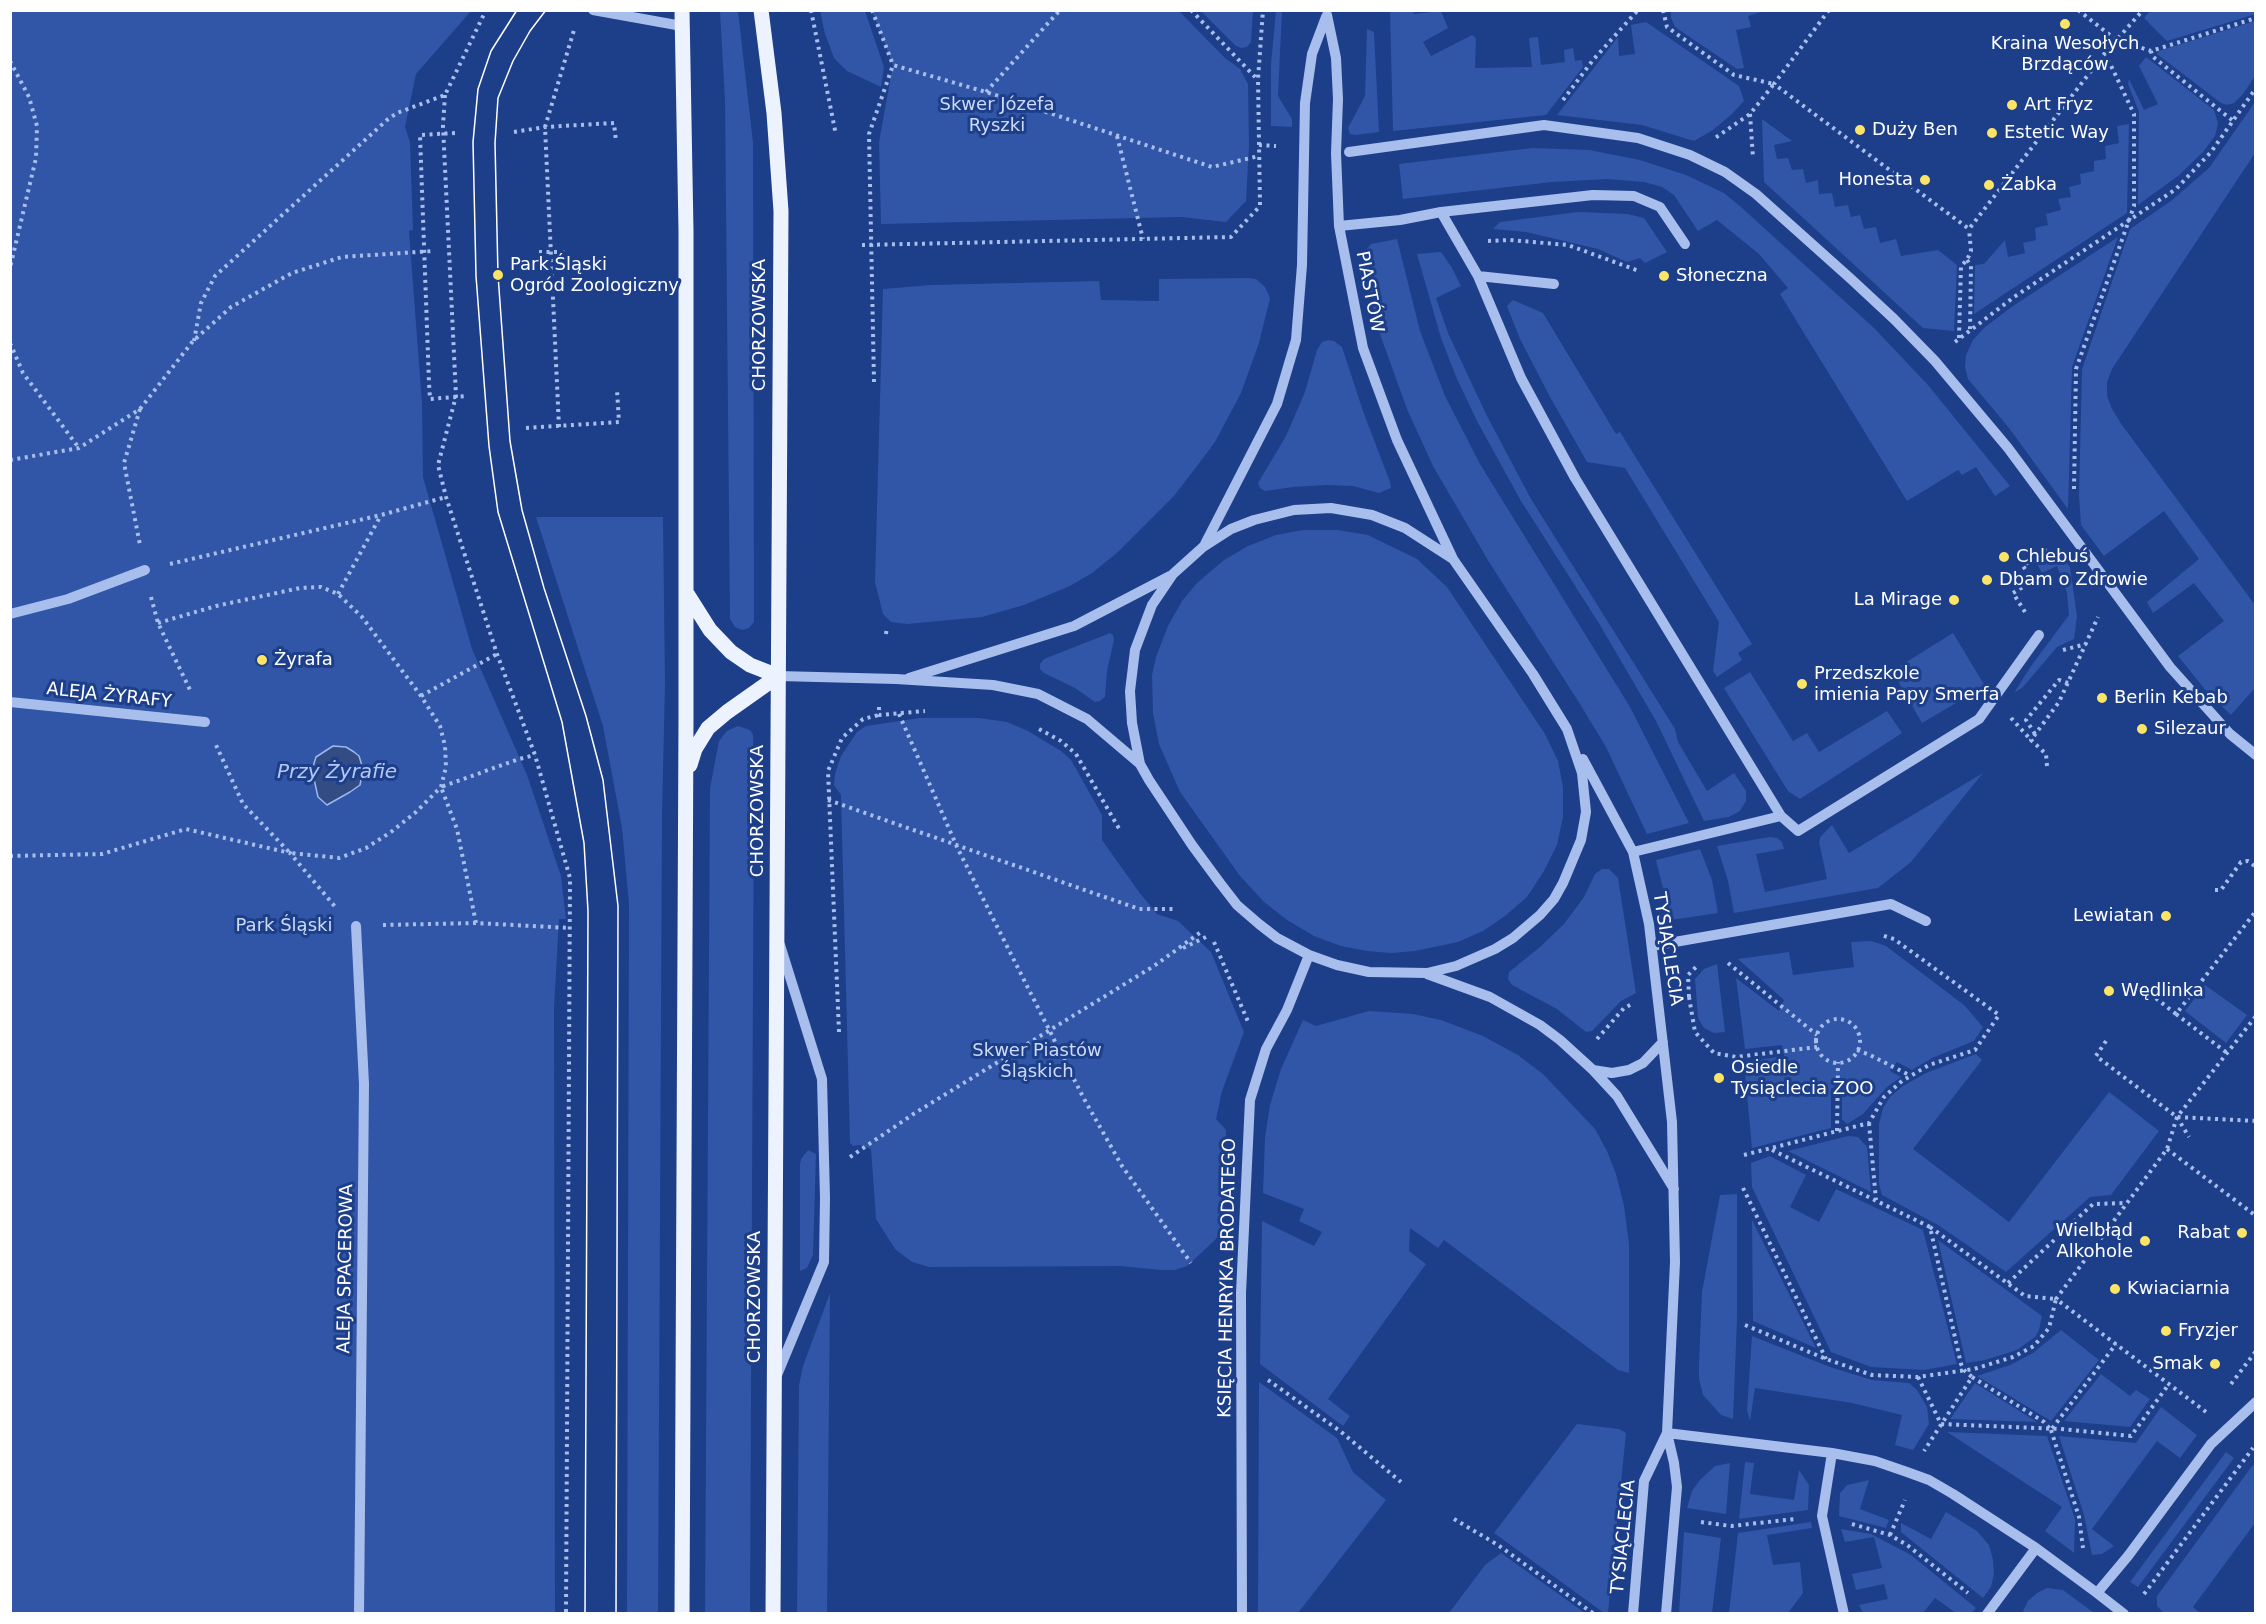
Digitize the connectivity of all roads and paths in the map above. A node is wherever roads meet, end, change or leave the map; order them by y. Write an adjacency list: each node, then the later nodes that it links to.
1 (486, 10): 27 (path)
2 (593, 10): 15 (street)
3 (761, 10): 93 (main road, CHORZOWSKA)
4 (811, 10): 35 (path)
5 (872, 10): 22 (path)
6 (1060, 10): 26 (path)
7 (1191, 10): 23 (path)
8 (1263, 10): 23 (path)
9 (1638, 10): 30 (path)
10 (1663, 10): 24 (path)
11 (1829, 10): 24 (path)
12 (2078, 10): 18 (path)
13 (2144, 10): 18 (path)
14 (1327, 13): 44 (street, PIASTÓW); 78 (street, PIASTÓW)
15 (682, 18): 83 (main road)
16 (2256, 18): 19 (path)
17 (577, 20): 31 (path)
18 (2115, 39): 19 (path); 20 (path)
19 (2151, 51): 29 (path)
20 (2104, 53): 43 (path); 45 (path)
21 (10, 61): 57 (path)
22 (893, 65): 26 (path); 50 (path)
23 (1258, 79): 40 (path)
24 (1774, 84): 28 (path); 45 (path)
25 (2256, 88): 29 (path)
26 (986, 92): 36 (path)
27 (445, 95): 34 (path); 63 (path)
28 (1750, 114): 39 (path); 41 (path)
29 (2232, 120): 43 (path)
30 (1544, 125): 38 (street); 39 (street)
31 (545, 127): 32 (path); 37 (path); 54 (path)
32 (514, 132)
33 (455, 133): 34 (path)
34 (444, 134): 51 (path); 68 (path)
35 (836, 135)
36 (1116, 135): 40 (path); 46 (path)
37 (615, 142)
38 (1349, 152)
39 (1690, 155): 41 (street)
40 (1259, 156): 46 (path)
41 (1756, 194): 65 (street)
42 (1441, 212): 44 (street); 47 (street); 48 (street)
43 (2129, 221): 61 (path); 77 (path)
44 (1339, 226): 79 (street, PIASTÓW)
45 (1970, 229): 56 (path)
46 (1143, 239): 50 (path)
47 (1458, 243): 58 (path); 59 (street)
48 (1685, 244)
49 (862, 245): 50 (path)
50 (872, 245): 66 (path)
51 (424, 252): 52 (path); 63 (path); 68 (path)
52 (433, 252)
53 (539, 252): 54 (path)
54 (552, 252): 55 (path); 71 (path)
55 (565, 252)
56 (1967, 260): 61 (path); 62 (path)
57 (10, 268)
58 (1639, 271)
59 (1478, 276): 60 (street); 115 (street)
60 (1554, 284)
61 (1970, 330): 62 (path)
62 (1959, 338): 65 (path)
63 (193, 341): 70 (path)
64 (10, 343): 73 (path)
65 (1935, 361): 77 (street)
66 (874, 381)
67 (617, 390): 71 (path)
68 (456, 396): 69 (path); 75 (path)
69 (468, 396)
70 (140, 409): 73 (path); 80 (path)
71 (559, 427): 72 (path)
72 (526, 428)
73 (79, 448): 74 (path)
74 (10, 460)
75 (446, 497): 76 (path); 91 (path)
76 (381, 515): 80 (path); 84 (path)
77 (2072, 536): 82 (street); 89 (path)
78 (1203, 547): 79 (street); 81 (street)
79 (1453, 559): 105 (street)
80 (145, 570): 85 (street); 86 (path)
81 (1173, 574): 94 (street); 110 (street)
82 (2112, 589): 90 (path); 109 (street)
83 (686, 592): 93 (main road); 112 (main road)
84 (338, 594): 86 (path); 96 (path)
85 (10, 614)
86 (158, 622): 103 (path)
87 (887, 627): 88 (path)
88 (886, 634)
89 (2039, 635): 115 (street)
90 (2086, 644): 92 (path); 95 (path)
91 (497, 654): 96 (path); 108 (path)
92 (2060, 654)
93 (778, 676): 94 (street); 112 (main road); 131 (main road, CHORZOWSKA)
94 (904, 679): 110 (street)
95 (2067, 682): 106 (path); 106 (path)
96 (421, 696): 113 (path)
97 (10, 702): 103 (street, ALEJA ŻYRAFY)
98 (879, 707): 101 (path)
99 (935, 710): 100 (path)
100 (899, 714): 101 (path); 117 (path)
101 (879, 715): 114 (path)
102 (2008, 715): 107 (path)
103 (205, 722): 119 (path)
104 (1033, 725): 116 (path)
105 (1567, 729): 118 (street, TYSIĄCLECIA); 139 (street)
106 (2035, 734): 107 (path)
107 (2031, 740): 111 (path)
108 (535, 755): 113 (path); 128 (path)
109 (2256, 755)
110 (1140, 764): 136 (street)
111 (2047, 766)
112 (686, 782): 204 (main road)
113 (441, 787): 119 (path); 126 (path)
114 (828, 800): 117 (path); 152 (path)
115 (1781, 816): 118 (street)
116 (1121, 832)
117 (957, 847): 123 (path); 147 (path)
118 (1633, 852): 134 (street, TYSIĄCLECIA)
119 (290, 853): 120 (path); 127 (path)
120 (10, 856)
121 (2256, 867): 122 (path)
122 (2215, 891)
123 (1174, 909)
124 (2256, 911): 144 (path)
125 (1926, 921): 134 (street)
126 (476, 923): 127 (path); 128 (path)
127 (356, 926): 202 (street, ALEJA SPACEROWA)
128 (570, 928): 203 (path)
129 (1201, 933): 135 (path)
130 (1877, 934): 158 (path)
131 (777, 936): 184 (main road, CHORZOWSKA); 184 (street)
132 (1206, 937): 135 (path)
133 (1214, 942): 146 (path)
134 (1652, 946): 151 (street, TYSIĄCLECIA)
135 (1172, 954): 147 (path)
136 (1310, 955): 139 (street); 180 (street, KSIĘCIA HENRYKA BRODATEGO)
137 (1700, 962): 142 (path)
138 (1728, 963): 148 (path)
139 (1426, 974): 157 (street)
140 (2144, 989): 144 (path)
141 (1679, 995): 142 (path)
142 (1689, 997): 153 (path)
143 (1636, 1001): 150 (path)
144 (2176, 1014): 155 (path)
145 (2256, 1016): 155 (path)
146 (1251, 1027)
147 (1049, 1030): 167 (path); 174 (path)
148 (1817, 1035): 153 (path); 154 (path)
149 (2106, 1041): 159 (path)
150 (1595, 1042)
151 (1663, 1042): 157 (street); 169 (street, TYSIĄCLECIA)
152 (839, 1043)
153 (1816, 1047): 156 (path)
154 (1857, 1050): 156 (path); 158 (path)
155 (2227, 1053): 159 (path)
156 (1838, 1062): 162 (path)
157 (1593, 1071): 169 (street)
158 (1911, 1076): 161 (path)
159 (2177, 1117): 160 (path); 163 (path); 164 (path)
160 (2256, 1121)
161 (1869, 1123): 162 (path); 170 (path)
162 (1837, 1131): 165 (path)
163 (2189, 1137)
164 (2167, 1149): 171 (path); 172 (path)
165 (1771, 1150): 166 (path); 170 (path)
166 (1744, 1155)
167 (842, 1163)
168 (1743, 1188): 179 (path)
169 (1674, 1189): 190 (street, TYSIĄCLECIA)
170 (1876, 1201): 173 (path)
171 (2126, 1203): 175 (path); 176 (path)
172 (2256, 1216)
173 (1930, 1227): 175 (path); 181 (path)
174 (1191, 1263)
175 (2007, 1283): 176 (path)
176 (2056, 1299): 178 (path); 181 (path)
177 (1745, 1325): 179 (path)
178 (2116, 1344): 185 (path); 189 (path)
179 (1826, 1359): 182 (path)
180 (1241, 1361): 194 (path); 206 (street, KSIĘCIA HENRYKA BRODATEGO)
181 (1964, 1370): 182 (path); 183 (path)
182 (1918, 1377): 187 (path)
183 (1972, 1377): 187 (path); 189 (path)
184 (775, 1381): 205 (main road, CHORZOWSKA)
185 (2169, 1384): 188 (path); 189 (path)
186 (2256, 1402): 188 (street)
187 (1941, 1424): 189 (path); 193 (path)
188 (2227, 1428): 191 (path); 200 (street)
189 (2051, 1430): 199 (path)
190 (1667, 1433): 192 (street); 208 (street, TYSIĄCLECIA); 209 (street, TYSIĄCLECIA)
191 (2254, 1449): 201 (path)
192 (1832, 1453): 198 (street); 210 (street)
193 (1922, 1454)
194 (1401, 1482)
195 (1908, 1492): 197 (path)
196 (1454, 1519): 207 (path)
197 (1890, 1535)
198 (2036, 1548): 200 (street); 211 (street)
199 (2084, 1555)
200 (2097, 1593): 212 (street)
201 (2140, 1599)
202 (359, 1614)
203 (566, 1614)
204 (681, 1614)
205 (773, 1614)
206 (1242, 1614)
207 (1594, 1614)
208 (1633, 1614)
209 (1666, 1614)
210 (1844, 1614)
211 (1987, 1614)
212 (2124, 1614)

